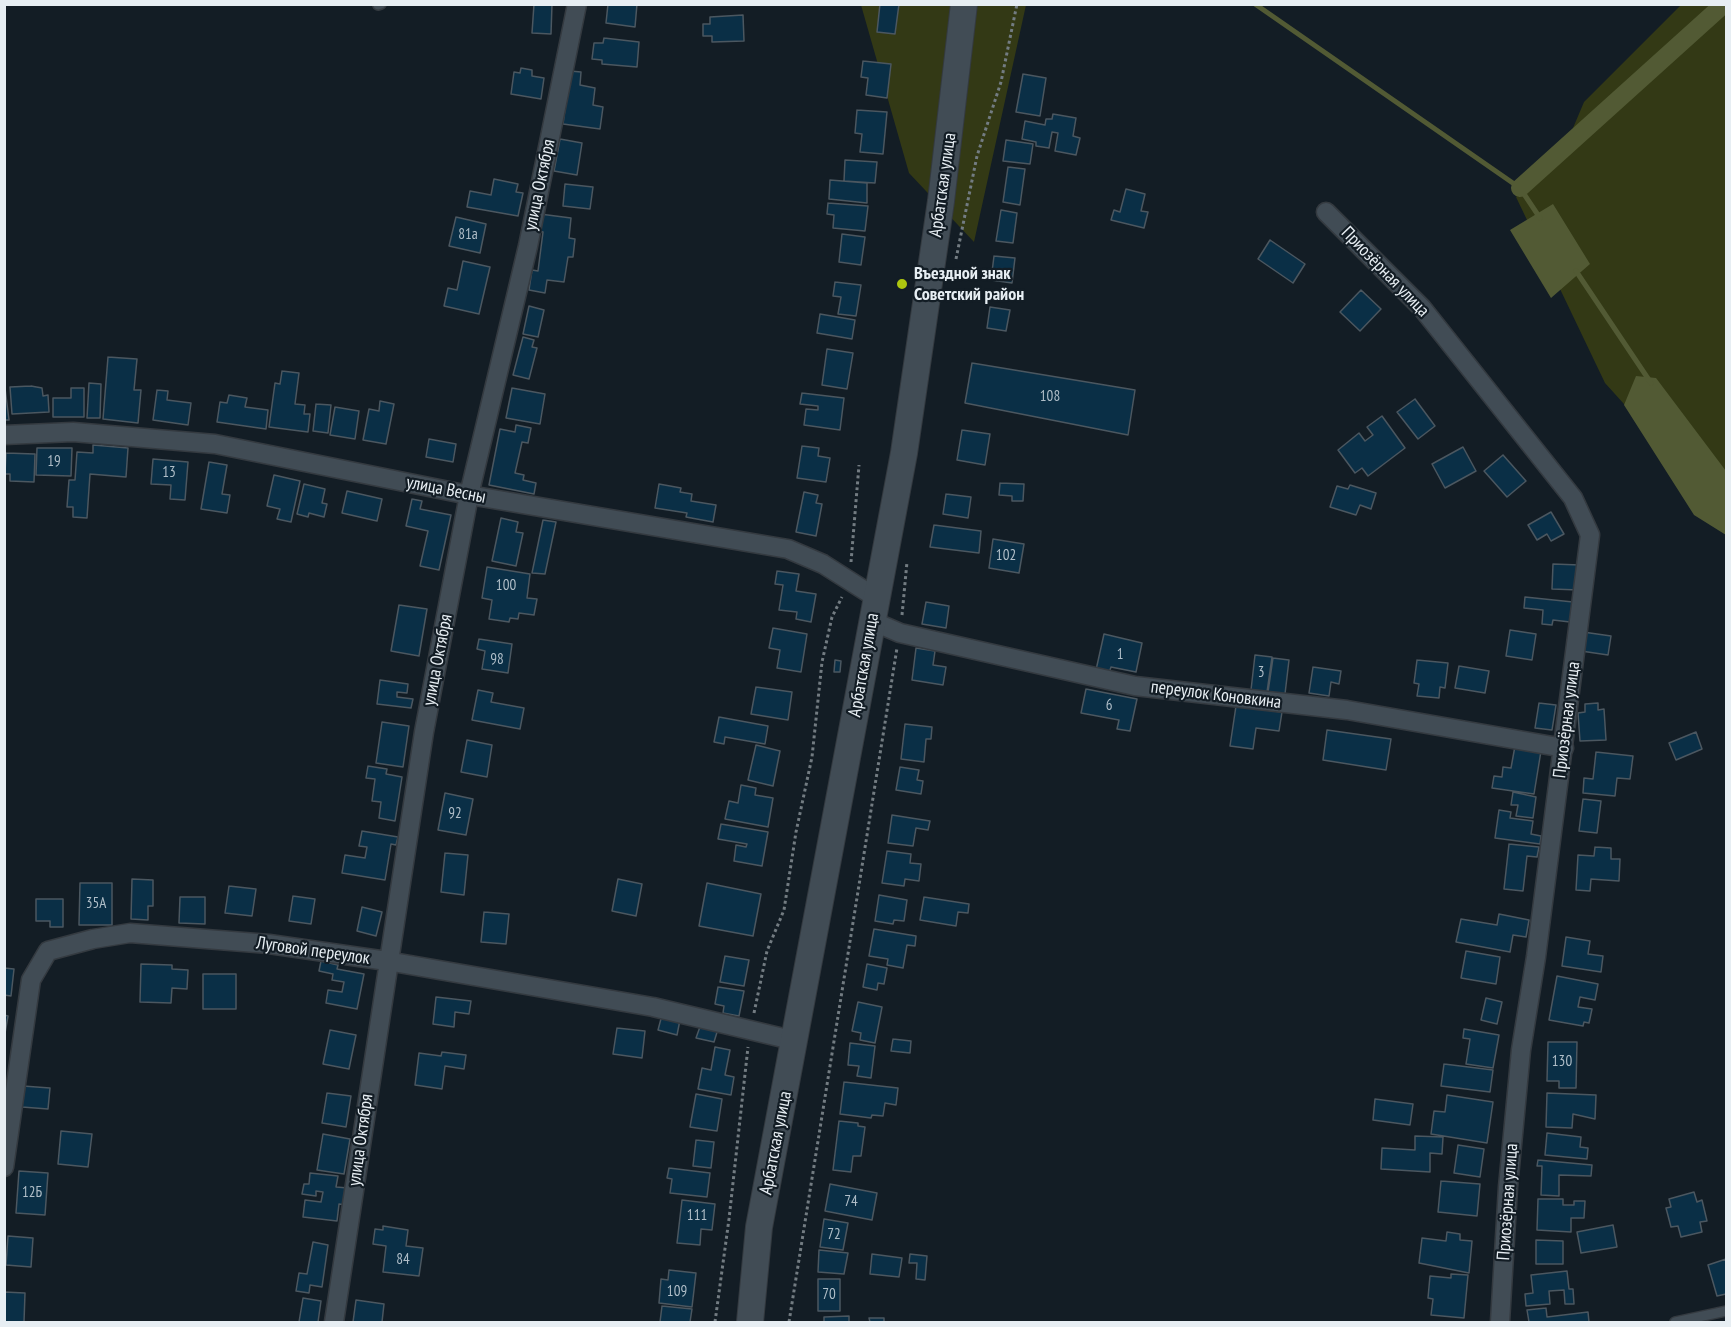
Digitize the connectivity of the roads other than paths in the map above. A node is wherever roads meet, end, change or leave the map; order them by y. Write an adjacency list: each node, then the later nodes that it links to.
1 (578, 4): 5 (street, улица Октября)
2 (964, 4): 6 (main road, Арбатская улица)
3 (1326, 212): 7 (street, Приозёрная улица)
4 (4, 435): 5 (street, улица Весны)
5 (469, 495): 6 (street, улица Весны); 8 (street, улица Октября)
6 (874, 609): 7 (street, переулок Коновкина); 9 (main road, Арбатская улица)
7 (1564, 748): 14 (street, Приозёрная улица)
8 (387, 961): 9 (street, Луговой переулок); 10 (street, Луговой переулок); 12 (street, улица Октября)
9 (796, 1041): 13 (main road, Арбатская улица)
10 (4, 1167)
11 (1726, 1311): 15 (lane)
12 (334, 1323)
13 (750, 1323)
14 (1500, 1323)
15 (1676, 1323)

